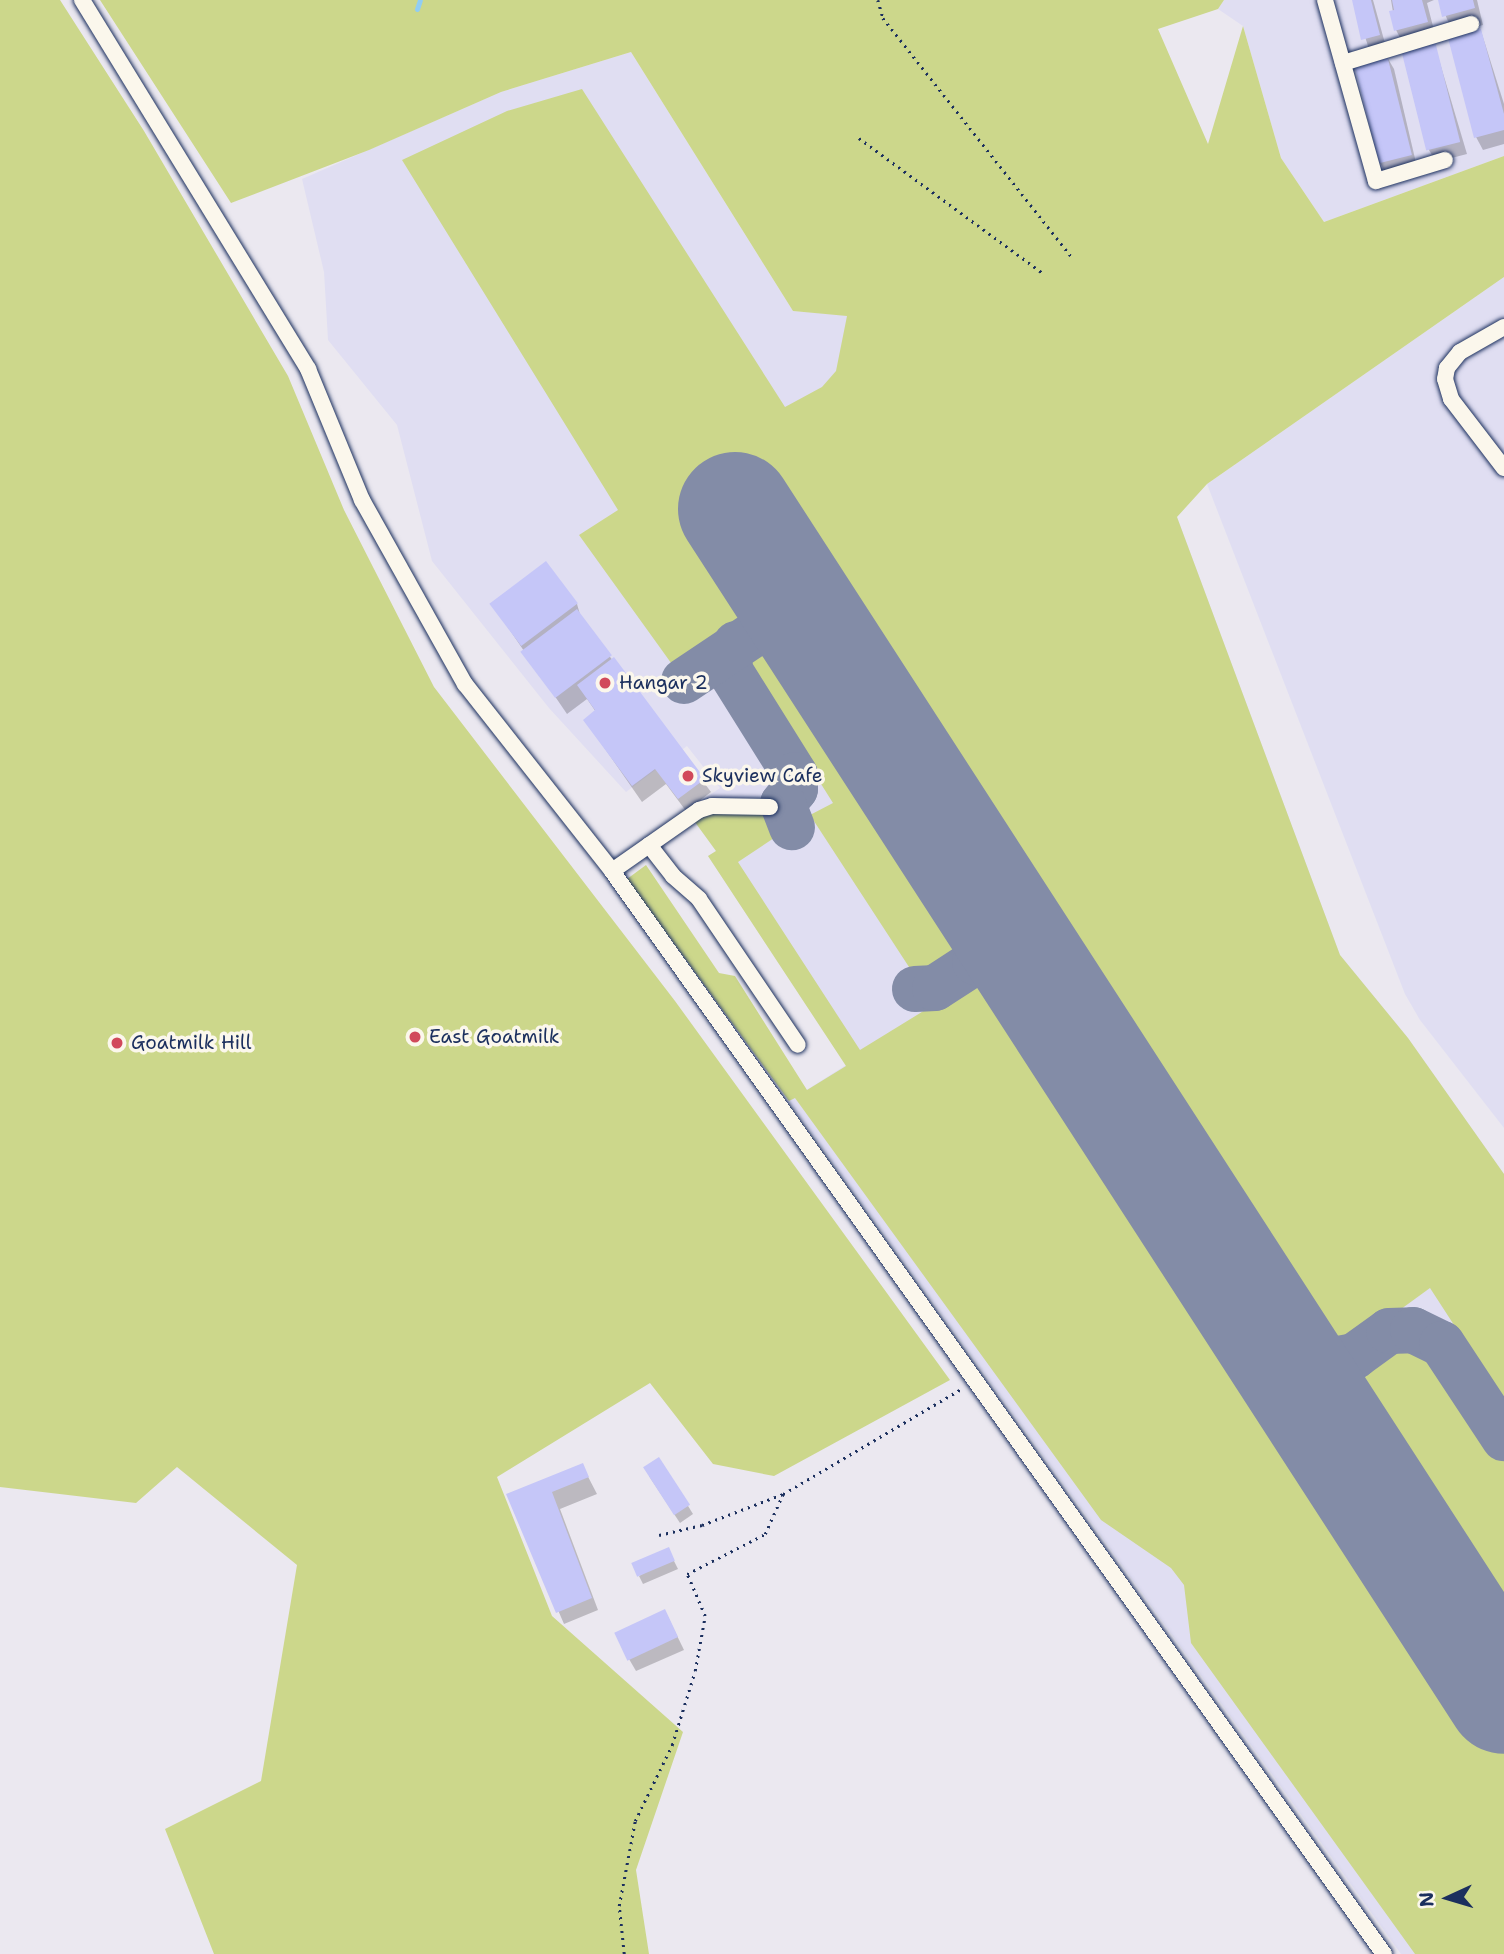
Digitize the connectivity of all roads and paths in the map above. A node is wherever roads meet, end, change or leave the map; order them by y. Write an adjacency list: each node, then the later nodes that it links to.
1 (82, 0): 14 (street)
2 (878, 0): 8 (path)
3 (1325, 0): 5 (street)
4 (1471, 24): 5 (street)
5 (1343, 63): 7 (street)
6 (859, 138): 9 (path)
7 (1445, 160)
8 (1071, 256)
9 (1043, 272)
10 (1504, 327): 11 (street)
11 (1504, 468)
12 (770, 807): 13 (street)
13 (649, 845): 14 (street); 15 (street)
14 (612, 871): 16 (street)
15 (798, 1045)
16 (975, 1381): 17 (path); 20 (street)
17 (783, 1494): 18 (path); 19 (path)
18 (659, 1535)
19 (624, 1954)
20 (1384, 1954)

